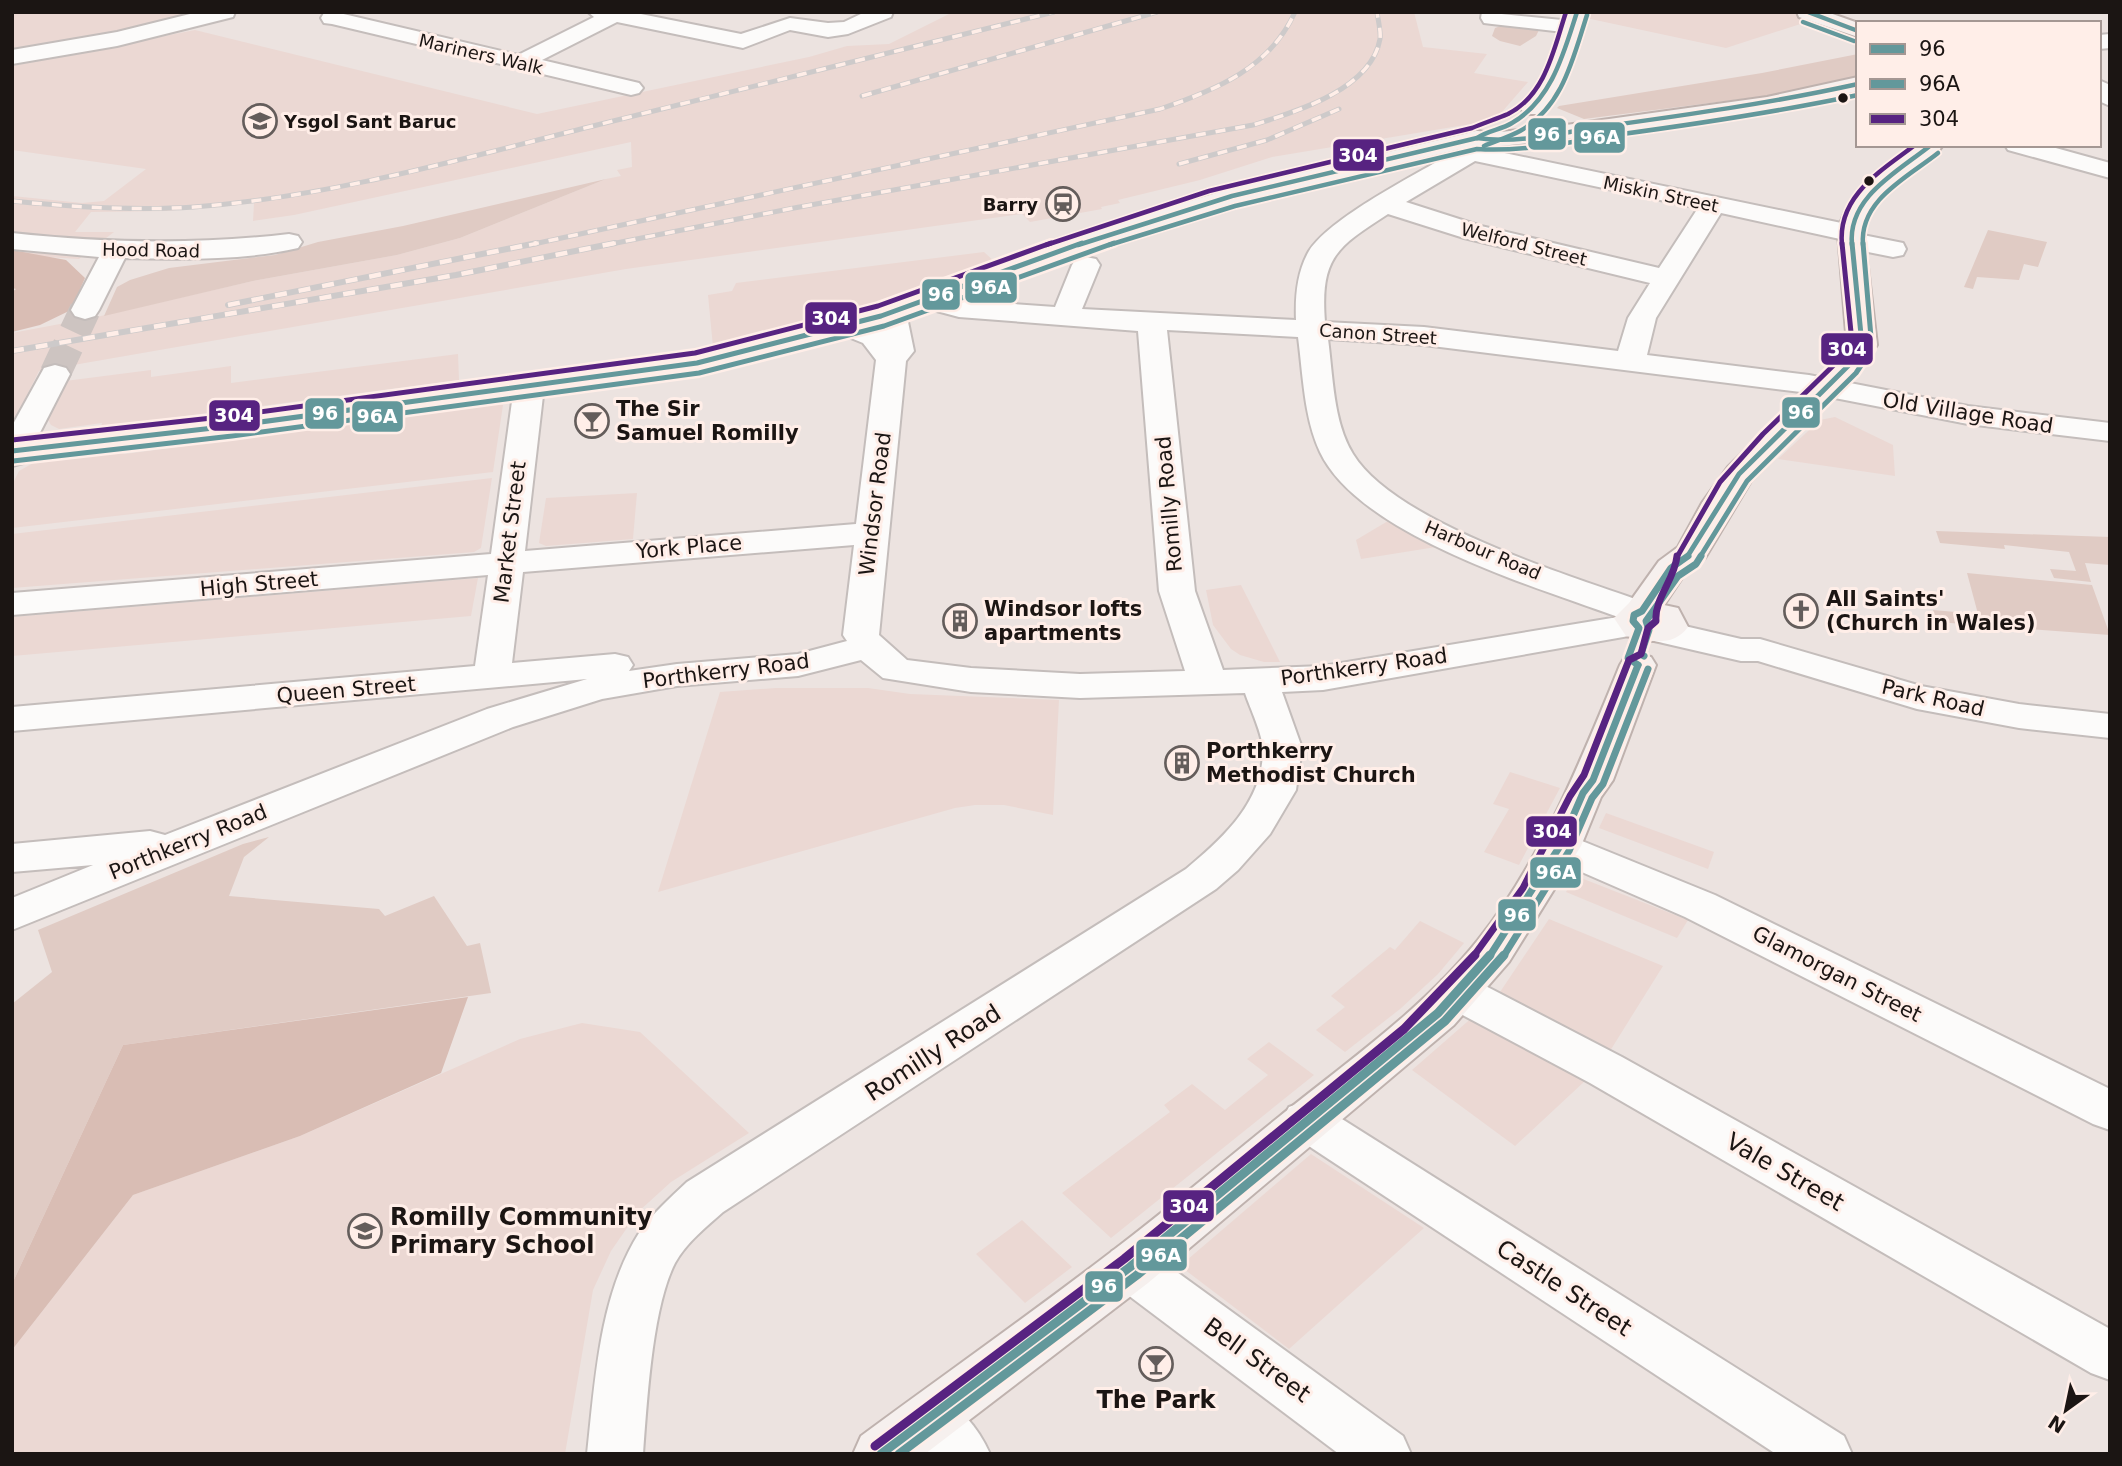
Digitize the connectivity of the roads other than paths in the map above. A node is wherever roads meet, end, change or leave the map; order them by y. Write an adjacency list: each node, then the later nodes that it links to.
1 (225, 12): 11 (street)
2 (883, 12): 9 (street)
3 (1493, 12): 8 (street)
4 (1807, 12): 10 (main road)
5 (611, 13): 9 (street); 12 (street)
6 (752, 15): 9 (street)
7 (331, 18): 12 (street, Mariners Walk)
8 (1575, 20): 15 (main road)
9 (790, 24)
10 (1852, 28)
11 (12, 57)
12 (519, 63): 14 (street, Mariners Walk)
13 (1856, 84): 16 (main road)
14 (631, 88)
15 (1533, 108): 16 (main road); 17 (main road)
16 (1582, 128): 17 (main road)
17 (1474, 146): 21 (street, Harbour Road); 22 (street, Miskin Street); 30 (main road)
18 (1928, 147): 23 (main road)
19 (2024, 147): 20 (street)
20 (2110, 171)
21 (1384, 204): 29 (street, Welford Street); 36 (street, Harbour Road)
22 (1713, 205): 23 (street, Miskin Street); 29 (street)
23 (1851, 237): 26 (street, Miskin Street); 41 (main road)
24 (12, 241): 27 (street, Hood Road)
25 (289, 242): 27 (street, Hood Road)
26 (1893, 249)
27 (115, 251): 31 (street)
28 (1086, 265): 33 (street)
29 (1665, 278): 38 (street)
30 (928, 300): 32 (main road); 33 (street, Canon Street)
31 (85, 310)
32 (892, 312): 35 (main road); 37 (street, Windsor Road)
33 (1065, 316): 34 (street, Canon Street)
34 (1149, 323): 36 (street, Canon Street); 52 (street, Romilly Road)
35 (846, 326): 37 (street); 40 (main road)
36 (1312, 330): 38 (street, Canon Street); 47 (street, Harbour Road)
37 (891, 359): 44 (street, Windsor Road)
38 (1630, 362): 41 (street, Canon Street)
39 (55, 374): 43 (street)
40 (529, 387): 43 (main road); 45 (street, Market Street)
41 (1827, 388): 42 (street, Old Village Road); 47 (main road)
42 (2110, 432)
43 (13, 452)
44 (872, 533): 45 (street, York Place); 48 (street, Windsor Road)
45 (506, 564): 46 (street, High Street); 50 (street, Market Street)
46 (12, 604)
47 (1649, 627): 51 (street, Porthkerry Road); 54 (street, Park Road); 56 (main road)
48 (869, 647): 49 (street, Porthkerry Road); 52 (street, Porthkerry Road)
49 (677, 675): 50 (street, Queen Street); 55 (street, Porthkerry Road)
50 (492, 677): 53 (street, Queen Street)
51 (1259, 681): 52 (street, Porthkerry Road); 65 (street, Romilly Road)
52 (1204, 682)
53 (12, 719)
54 (2110, 726)
55 (187, 842): 57 (street); 58 (street, Porthkerry Road)
56 (1560, 846): 59 (main road); 60 (street, Glamorgan Street)
57 (12, 858)
58 (12, 915)
59 (1458, 992): 61 (main road); 63 (street, Vale Street)
60 (2110, 1111)
61 (1306, 1120): 62 (main road); 68 (street, Castle Street)
62 (1130, 1267): 64 (main road); 67 (street, Bell Street)
63 (2110, 1356)
64 (946, 1436): 66 (main road)
65 (615, 1454)
66 (881, 1454)
67 (1383, 1454)
68 (1824, 1454)

